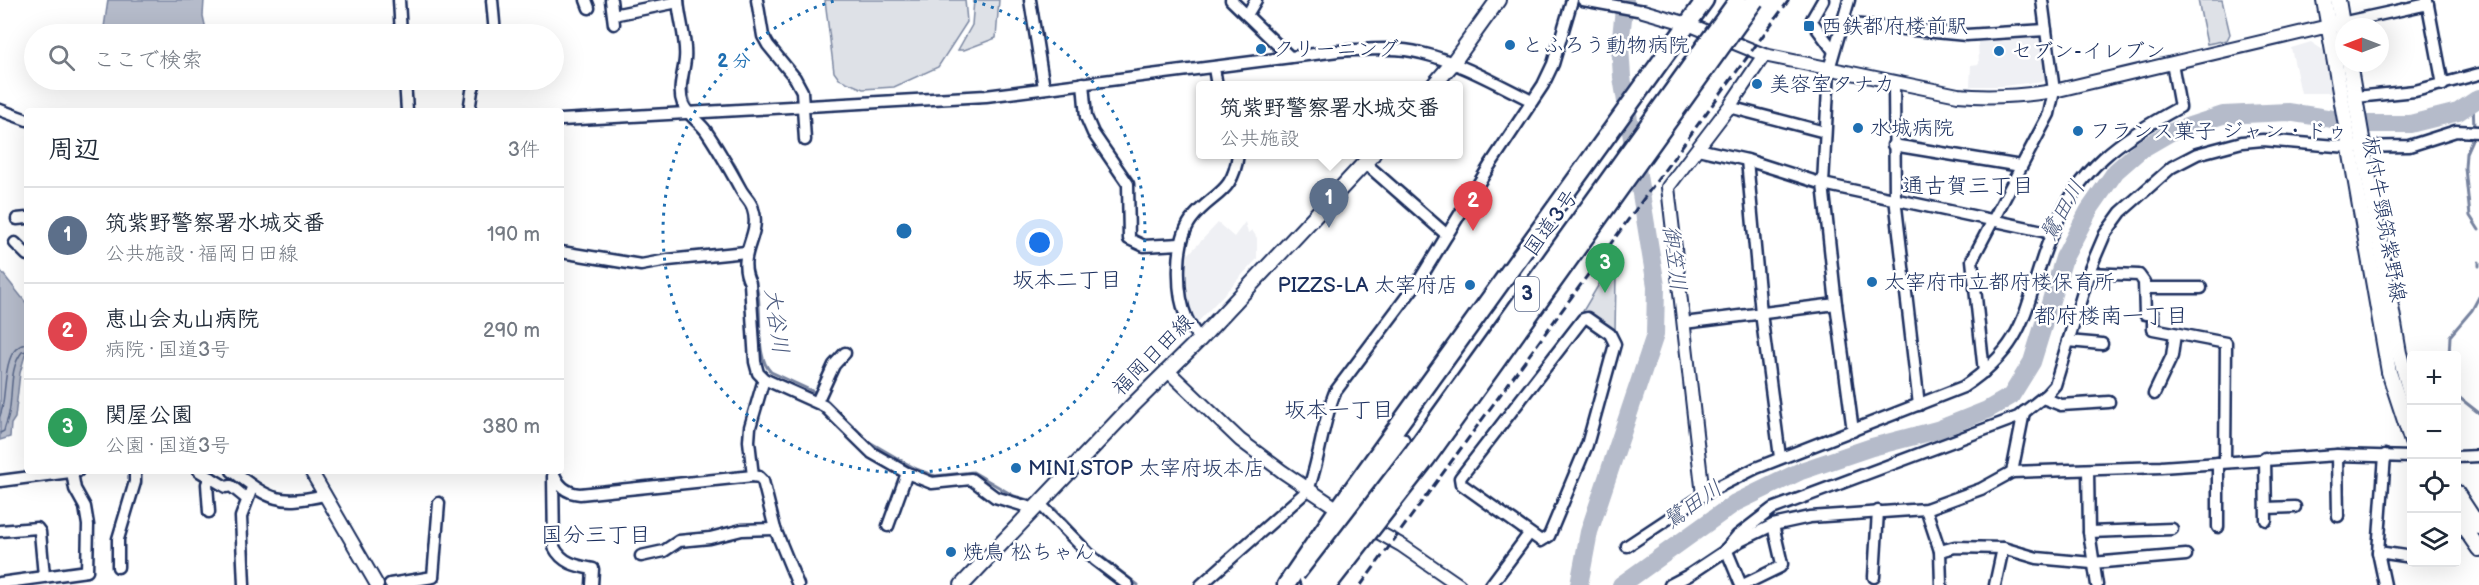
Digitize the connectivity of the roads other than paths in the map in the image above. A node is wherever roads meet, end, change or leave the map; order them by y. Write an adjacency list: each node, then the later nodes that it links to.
1 (399, 0): 28 (street)
2 (492, 0): 29 (street)
3 (611, 0): 20 (street)
4 (757, 0): 54 (street)
5 (1030, 0): 48 (street)
6 (1231, 0): 23 (street)
7 (1256, 0): 23 (street)
8 (1498, 0): 37 (main road)
9 (1572, 0): 52 (street)
10 (1583, 0): 22 (street)
11 (1705, 0): 30 (highway, 3)
12 (1717, 0): 30 (highway, 3)
13 (1738, 0): 180 (highway, 国道3号 / 3, bridge)
14 (1755, 0): 181 (highway, 国道3号 / 3, bridge)
15 (1823, 0): 33 (street)
16 (1849, 0): 27 (street)
17 (2042, 0): 32 (street)
18 (2324, 0): 26 (main road, 板付牛頸筑紫野線)
19 (2337, 0): 24 (main road, 板付牛頸筑紫野線)
20 (678, 1): 59 (street)
21 (2428, 2): 25 (street); 47 (street)
22 (1643, 11): 30 (street)
23 (1247, 15): 35 (street)
24 (2338, 18)
25 (2373, 18)
26 (2335, 22)
27 (1841, 23): 32 (street); 33 (street)
28 (400, 24)
29 (494, 24)
30 (1692, 26): 34 (street); 141 (highway, 3)
31 (2335, 29): 36 (street)
32 (2046, 30): 51 (street)
33 (1833, 50): 39 (street)
34 (1764, 54): 39 (street); 55 (street)
35 (1290, 57): 37 (street); 38 (street)
36 (2172, 63): 51 (street); 76 (street)
37 (1452, 64): 44 (main road); 52 (street)
38 (1214, 68): 43 (street); 46 (street)
39 (1829, 69): 45 (street); 62 (street)
40 (2346, 72): 53 (main road, 板付牛頸筑紫野線)
41 (2350, 72): 53 (main road, 板付牛頸筑紫野線)
42 (2479, 74): 47 (street)
43 (1215, 81)
44 (1437, 81)
45 (1894, 82): 51 (street); 66 (street)
46 (1083, 83): 48 (street); 79 (street)
47 (2444, 85): 53 (street)
48 (1044, 88): 54 (street)
49 (406, 90): 56 (street)
50 (472, 90): 57 (street)
51 (2054, 91): 72 (street)
52 (1533, 100): 77 (street)
53 (2352, 102): 65 (main road, 板付牛頸筑紫野線); 67 (main road, 板付牛頸筑紫野線)
54 (804, 107): 59 (street); 64 (street)
55 (1729, 107): 62 (street); 68 (street)
56 (407, 108)
57 (470, 108)
58 (0, 110): 60 (street)
59 (691, 113): 61 (street); 82 (street)
60 (24, 119)
61 (564, 120)
62 (1825, 132): 73 (street)
63 (2479, 132): 65 (street)
64 (805, 141)
65 (2363, 144): 67 (street); 97 (main road, 板付牛頸筑紫野線)
66 (1893, 145): 72 (street); 74 (street)
67 (2348, 145): 83 (street); 104 (main road, 板付牛頸筑紫野線)
68 (1698, 149): 71 (street); 88 (street)
69 (1236, 159): 79 (street)
70 (1369, 159): 77 (street); 90 (main road, 福岡日田線)
71 (1747, 160): 73 (street); 87 (street)
72 (2021, 166): 75 (street)
73 (1824, 184): 74 (street); 86 (street)
74 (1895, 198): 75 (street); 102 (street)
75 (1992, 220): 76 (street); 95 (street)
76 (2052, 233): 95 (street)
77 (1447, 235): 129 (street)
78 (15, 243): 80 (street)
79 (1180, 244): 90 (street)
80 (24, 252)
81 (564, 252): 82 (street)
82 (746, 252): 96 (street)
83 (2088, 273): 84 (street); 91 (street)
84 (2145, 288): 85 (street); 89 (street)
85 (2201, 288)
86 (1836, 304): 87 (street); 105 (street)
87 (1761, 313): 88 (street); 111 (street)
88 (1684, 323): 131 (street)
89 (2175, 334): 98 (street); 113 (street)
90 (1200, 339): 94 (main road, 福岡日田線)
91 (2068, 341): 92 (street); 99 (street)
92 (2102, 344)
93 (845, 353): 100 (street)
94 (1168, 371): 129 (street); 135 (main road, 福岡日田線)
95 (1984, 372): 102 (street)
96 (764, 379): 100 (street); 125 (street)
97 (2407, 380)
98 (2154, 394)
99 (2043, 398): 101 (street); 103 (street)
100 (817, 402): 116 (street)
101 (2109, 402)
102 (1919, 405): 105 (street)
103 (2024, 412): 115 (street); 156 (street)
104 (2407, 430)
105 (1853, 431): 111 (street)
106 (2337, 455): 107 (street); 112 (street); 142 (street)
107 (2385, 455): 109 (street); 159 (street)
108 (2479, 456): 110 (street)
109 (2407, 457)
110 (2461, 457)
111 (1779, 458): 131 (street)
112 (2265, 458): 113 (street); 137 (street)
113 (2222, 463): 114 (street); 147 (street)
114 (2088, 470): 115 (street); 152 (street)
115 (2012, 472): 138 (street)
116 (907, 473): 135 (street); 146 (street)
117 (58, 474): 127 (street)
118 (75, 474): 165 (street)
119 (135, 474): 164 (street)
120 (205, 474): 126 (street)
121 (236, 474): 128 (street)
122 (313, 474): 130 (street)
123 (553, 474): 173 (street)
124 (555, 474): 125 (street)
125 (753, 476): 149 (street)
126 (211, 478): 133 (street); 140 (street)
127 (0, 481)
128 (252, 488): 130 (street); 133 (street)
129 (1308, 490): 141 (street); 177 (street)
130 (325, 495): 172 (street)
131 (1703, 495): 154 (street)
132 (2461, 498): 148 (main road)
133 (247, 500): 171 (street)
134 (440, 503): 168 (street)
135 (1038, 507): 175 (main road, 福岡日田線); 176 (street)
136 (2295, 507): 137 (street)
137 (2266, 508): 143 (street)
138 (1926, 509): 139 (street); 158 (street)
139 (1878, 511): 145 (street); 166 (street)
140 (209, 512)
141 (1343, 512): 178 (highway, 3); 179 (highway, 3); 182 (street)
142 (2338, 516)
143 (2266, 520)
144 (2461, 522): 157 (main road)
145 (1773, 525): 156 (street); 185 (street)
146 (888, 526)
147 (2218, 527)
148 (2479, 527)
149 (775, 529): 161 (street); 174 (street)
150 (2172, 529): 152 (street)
151 (0, 531): 165 (street)
152 (2089, 532): 163 (street)
153 (1529, 534): 153 (street); 183 (street)
154 (1627, 546)
155 (2003, 548): 158 (street); 163 (street); 187 (street)
156 (1726, 549): 167 (street); 185 (street)
157 (2479, 549)
158 (1940, 551): 186 (street)
159 (2378, 552): 162 (street); 189 (street)
160 (2186, 555): 163 (street)
161 (641, 556)
162 (2407, 556)
163 (2092, 563): 188 (street)
164 (118, 567)
165 (44, 576): 169 (street)
166 (1874, 577)
167 (1692, 580): 184 (street)
168 (433, 581): 170 (street)
169 (0, 583)
170 (390, 584)
171 (244, 585)
172 (377, 585)
173 (592, 585)
174 (798, 585)
175 (962, 585)
176 (1128, 585)
177 (1201, 585)
178 (1286, 585)
179 (1304, 585)
180 (1311, 585)
181 (1328, 585)
182 (1459, 585)
183 (1491, 585)
184 (1670, 585)
185 (1742, 585)
186 (1941, 585)
187 (1995, 585)
188 (2097, 585)
189 (2385, 585)

